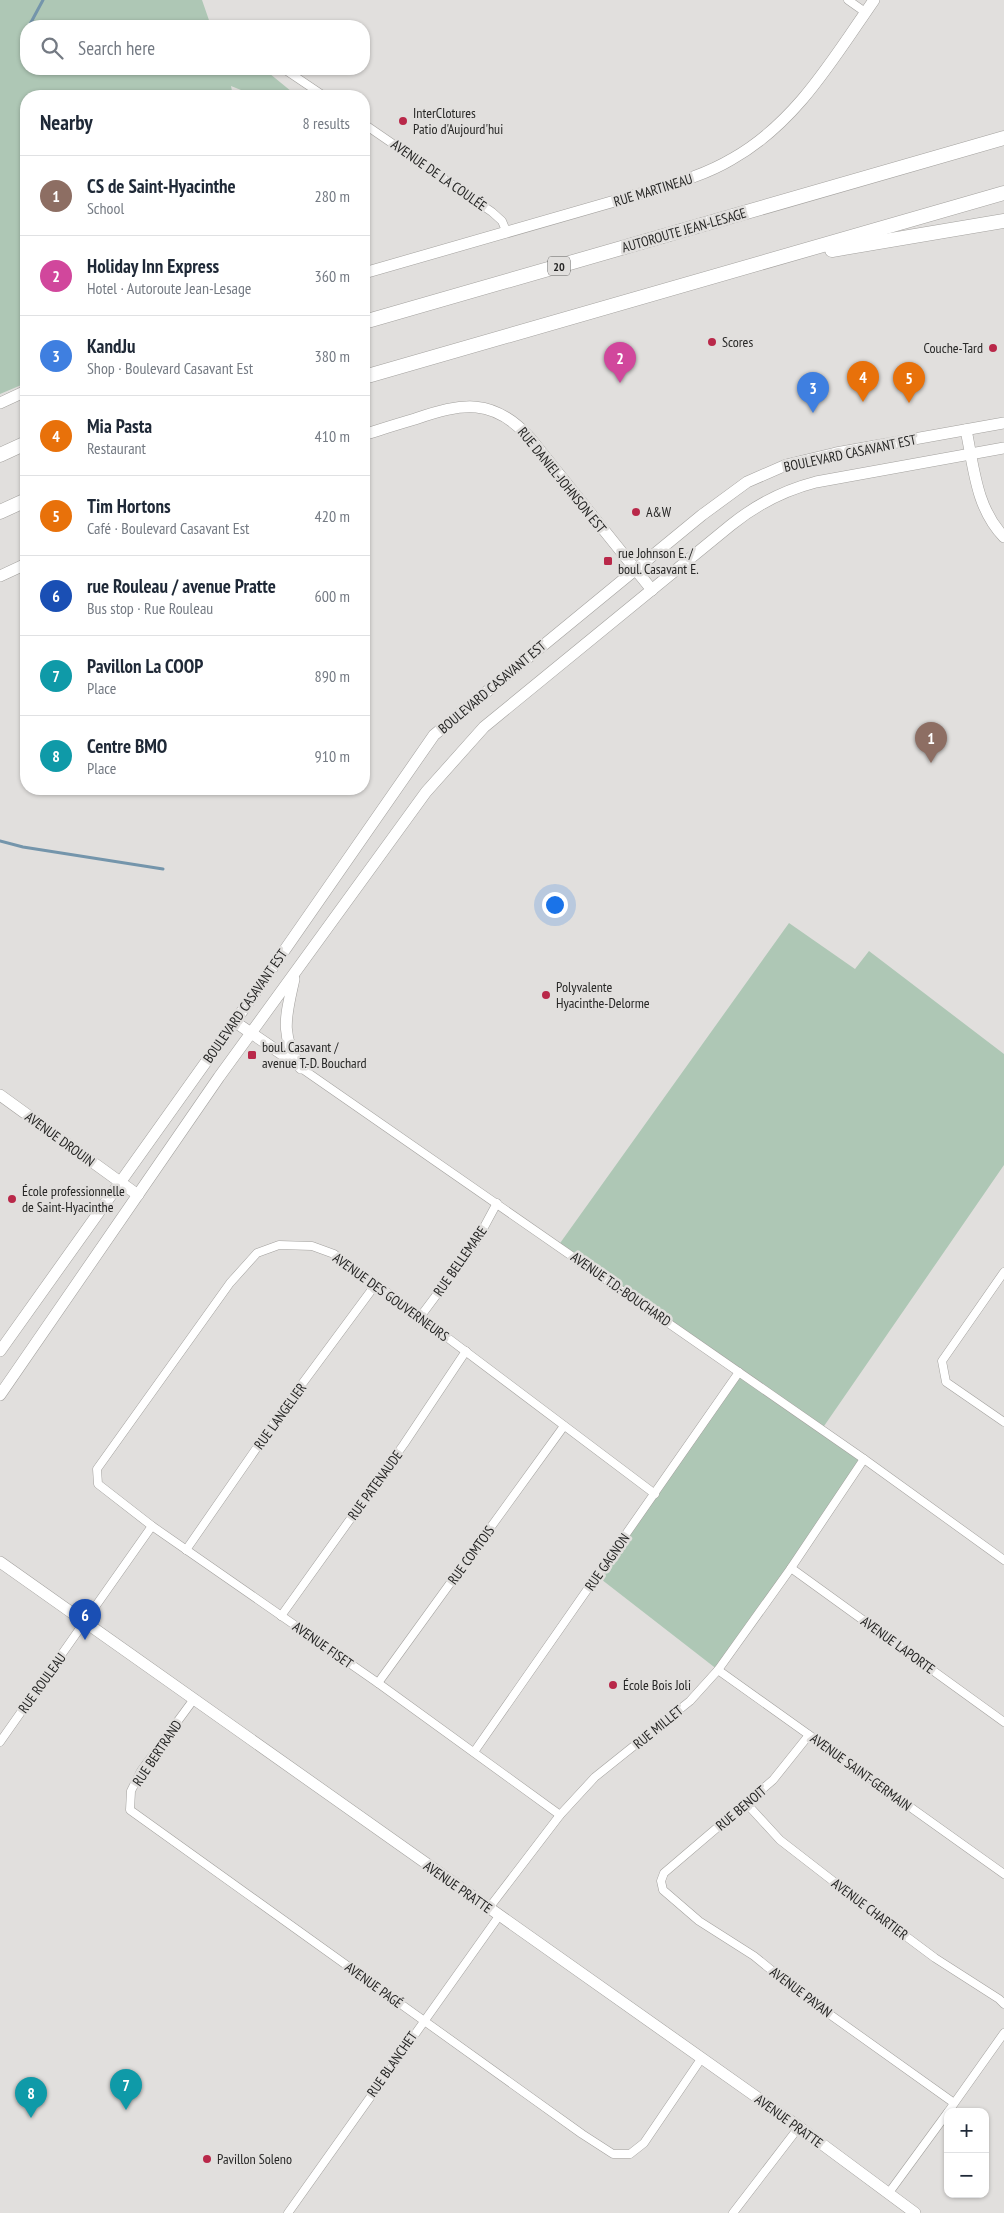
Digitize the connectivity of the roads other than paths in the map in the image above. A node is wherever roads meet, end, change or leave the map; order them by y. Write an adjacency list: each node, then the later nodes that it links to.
1 (848, 0): 3 (street)
2 (874, 0): 3 (street, RUE MARTINEAU)
3 (865, 12): 10 (street, RUE MARTINEAU)
4 (293, 75): 5 (street)
5 (315, 90)
6 (370, 128): 10 (street, AVENUE DE LA COULÉE)
7 (1004, 138): 13 (highway, AUTOROUTE JEAN-LESAGE / 20)
8 (1004, 193): 11 (highway)
9 (1004, 221): 11 (highway)
10 (506, 232): 12 (street, RUE MARTINEAU)
11 (760, 263): 14 (highway)
12 (370, 270)
13 (370, 320)
14 (370, 374)
15 (20, 394): 16 (street)
16 (0, 403)
17 (1004, 423): 18 (street, BOULEVARD CASAVANT EST)
18 (966, 430): 22 (street); 28 (street, BOULEVARD CASAVANT EST)
19 (370, 433): 28 (street, RUE DANIEL-JOHNSON EST)
20 (20, 446): 23 (highway)
21 (1004, 448): 22 (street, BOULEVARD CASAVANT EST)
22 (971, 454): 26 (street); 30 (street, BOULEVARD CASAVANT EST)
23 (0, 455)
24 (20, 503): 25 (highway)
25 (0, 512)
26 (1004, 537)
27 (20, 567): 29 (street)
28 (634, 570): 30 (street, RUE DANIEL-JOHNSON EST); 32 (street, BOULEVARD CASAVANT EST)
29 (0, 576)
30 (652, 590): 31 (street, BOULEVARD CASAVANT EST)
31 (295, 972): 33 (street, BOULEVARD CASAVANT EST); 34 (street)
32 (235, 1022): 33 (street, AVENUE T.D.-BOUCHARD); 36 (street, BOULEVARD CASAVANT EST)
33 (252, 1034): 34 (street, AVENUE T.D.-BOUCHARD); 37 (street, BOULEVARD CASAVANT EST)
34 (301, 1068): 38 (street, AVENUE T.D.-BOUCHARD)
35 (0, 1095): 36 (street, AVENUE DROUIN)
36 (120, 1183): 37 (street); 42 (street, BOULEVARD CASAVANT EST)
37 (138, 1195): 45 (street, BOULEVARD CASAVANT EST)
38 (497, 1204): 41 (street, RUE BELLEMARE); 44 (street, AVENUE T.D.-BOUCHARD)
39 (1004, 1272): 46 (street)
40 (376, 1284): 41 (street, AVENUE DES GOUVERNEURS); 49 (street, AVENUE DES GOUVERNEURS); 52 (street, RUE LANGELIER)
41 (420, 1317): 43 (street, AVENUE DES GOUVERNEURS)
42 (0, 1351)
43 (466, 1351): 47 (street, AVENUE DES GOUVERNEURS); 56 (street, RUE PATENAUDE)
44 (739, 1372): 48 (street, AVENUE T.D.-BOUCHARD); 50 (street, RUE GAGNON)
45 (0, 1395)
46 (1004, 1422)
47 (564, 1426): 50 (street, AVENUE DES GOUVERNEURS); 59 (street, RUE COMTOIS)
48 (864, 1459): 53 (street, AVENUE T.D.-BOUCHARD); 55 (street, RUE MILLET)
49 (97, 1469): 51 (street, AVENUE FISET)
50 (655, 1494): 64 (street, RUE GAGNON)
51 (152, 1526): 52 (street, AVENUE FISET); 57 (street, RUE ROULEAU)
52 (186, 1550): 56 (street, AVENUE FISET)
53 (1004, 1560)
54 (0, 1562): 57 (street, AVENUE PRATTE)
55 (791, 1568): 58 (street, RUE MILLET); 61 (street, AVENUE LAPORTE)
56 (281, 1616): 59 (street, AVENUE FISET)
57 (86, 1622): 60 (street, AVENUE PRATTE); 63 (street, RUE ROULEAU)
58 (718, 1670): 62 (street, AVENUE SAINT-GERMAIN); 67 (street, RUE MILLET)
59 (378, 1683): 64 (street, AVENUE FISET)
60 (194, 1699): 66 (street, RUE BERTRAND); 70 (street, AVENUE PRATTE)
61 (1004, 1722)
62 (810, 1735): 65 (street, RUE BENOIT); 69 (street, AVENUE SAINT-GERMAIN)
63 (0, 1742)
64 (474, 1752): 67 (street, AVENUE FISET)
65 (746, 1803): 68 (street, RUE BENOIT); 72 (street, AVENUE CHARTIER)
66 (130, 1810): 73 (street, AVENUE PAGÉ)
67 (560, 1815): 70 (street, RUE MILLET)
68 (664, 1873): 76 (street, AVENUE PAYAN)
69 (1004, 1874)
70 (489, 1908): 71 (street, AVENUE PRATTE)
71 (499, 1916): 73 (street, RUE BLANCHET); 75 (street, AVENUE PRATTE)
72 (1004, 2004)
73 (423, 2020): 75 (street, AVENUE PAGÉ); 81 (street, RUE BLANCHET)
74 (1004, 2033): 76 (street)
75 (701, 2059): 79 (street, AVENUE PRATTE)
76 (954, 2103): 77 (street)
77 (951, 2108)
78 (944, 2117): 80 (street)
79 (799, 2127): 80 (street, AVENUE PRATTE); 82 (street)
80 (888, 2194): 83 (street, AVENUE PRATTE)
81 (288, 2213)
82 (733, 2213)
83 (915, 2213)

